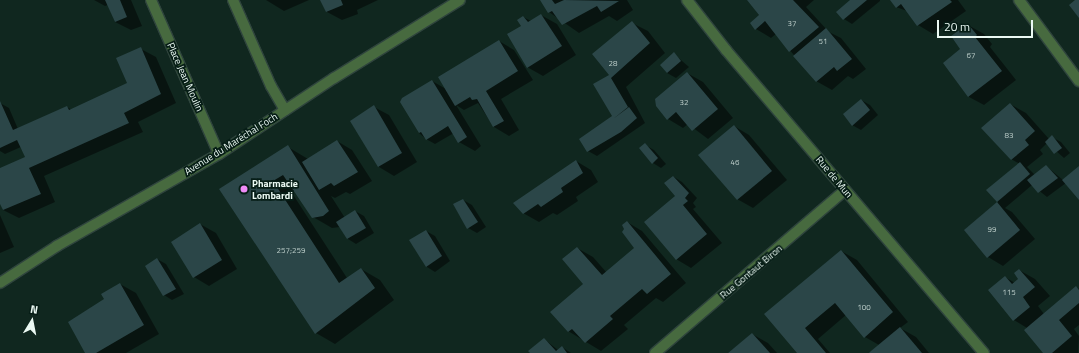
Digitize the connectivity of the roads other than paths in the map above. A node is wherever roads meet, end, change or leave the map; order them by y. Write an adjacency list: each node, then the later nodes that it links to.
1 (151, 0): 8 (street, Place Jean Moulin)
2 (233, 0): 7 (street)
3 (460, 0): 7 (street, Avenue du Maréchal Foch)
4 (687, 0): 9 (street, Rue de Mun)
5 (1019, 0): 6 (street)
6 (1079, 82)
7 (285, 110): 8 (street, Avenue du Maréchal Foch)
8 (220, 154): 10 (street, Avenue du Maréchal Foch)
9 (845, 190): 11 (street, Rue Gontaut Biron); 12 (street, Rue de Mun)
10 (0, 283)
11 (655, 353)
12 (984, 353)

